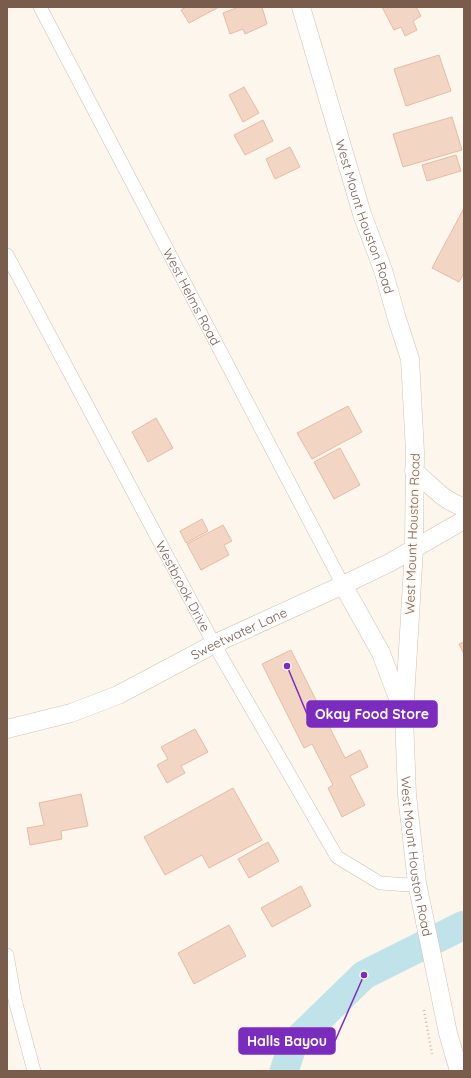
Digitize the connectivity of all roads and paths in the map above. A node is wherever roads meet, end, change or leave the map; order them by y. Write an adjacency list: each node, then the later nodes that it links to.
1 (40, 7): 8 (street, West Helms Road)
2 (301, 7): 4 (main road, West Mount Houston Road)
3 (7, 255): 9 (street, Westbrook Drive)
4 (414, 471): 5 (main road); 7 (main road, West Mount Houston Road)
5 (464, 507)
6 (464, 520): 7 (main road, Sweetwater Lane)
7 (414, 549): 8 (main road, Sweetwater Lane); 10 (main road, West Mount Houston Road)
8 (343, 585): 9 (main road, Sweetwater Lane); 10 (main road)
9 (214, 644): 11 (main road, Sweetwater Lane); 12 (street, Westbrook Drive)
10 (404, 716): 12 (main road, West Mount Houston Road)
11 (7, 729)
12 (418, 890): 17 (main road, West Mount Houston Road)
13 (7, 955): 16 (street)
14 (424, 1010): 15 (path)
15 (432, 1054)
16 (34, 1071)
17 (459, 1071)

